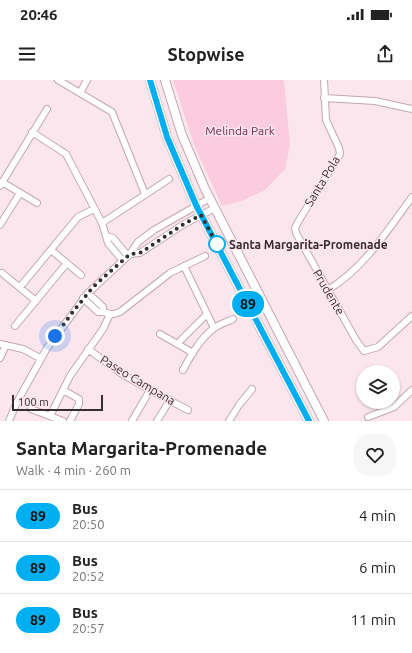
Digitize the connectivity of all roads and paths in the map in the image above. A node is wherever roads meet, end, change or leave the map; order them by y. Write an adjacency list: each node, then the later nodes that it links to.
1 (87, 80): 6 (street)
2 (150, 80): 18 (main road)
3 (165, 80): 16 (main road)
4 (324, 80): 7 (street, Santa Pola)
5 (61, 81): 6 (street)
6 (80, 93): 14 (street)
7 (324, 98): 9 (street); 25 (street, Santa Pola)
8 (47, 109): 10 (street)
9 (412, 109)
10 (32, 132): 12 (street); 20 (street)
11 (169, 179): 14 (street)
12 (1, 184): 13 (street)
13 (20, 193): 17 (street); 23 (street)
14 (145, 194): 22 (street)
15 (412, 197): 35 (street)
16 (210, 198): 18 (street); 19 (main road)
17 (36, 203)
18 (192, 207): 21 (main road); 24 (street)
19 (215, 208): 21 (street); 68 (main road)
20 (94, 209): 22 (street); 27 (street)
21 (201, 215): 26 (street); 67 (main road)
22 (102, 223): 29 (street)
23 (0, 225)
24 (154, 230): 26 (street); 29 (street)
25 (296, 233): 35 (street, Prudente)
26 (160, 240): 29 (street)
27 (51, 250): 30 (street); 34 (street)
28 (205, 256): 31 (street)
29 (127, 257): 36 (street)
30 (67, 263): 33 (street); 37 (street)
31 (184, 266): 38 (street); 39 (street)
32 (2, 273): 34 (street)
33 (81, 275)
34 (20, 288): 37 (street)
35 (328, 290): 40 (street, Prudente)
36 (85, 295): 38 (street); 50 (street)
37 (36, 301): 42 (street)
38 (106, 313): 47 (street)
39 (207, 314): 43 (street); 45 (street)
40 (412, 316)
41 (233, 318): 43 (street)
42 (15, 326)
43 (214, 328): 48 (street)
44 (160, 334): 45 (street)
45 (177, 344): 48 (street)
46 (3, 345): 49 (street); 50 (street)
47 (88, 350): 53 (street); 54 (street, Paseo Campana)
48 (193, 353): 51 (street)
49 (0, 358)
50 (40, 358): 61 (street)
51 (183, 370)
52 (252, 389): 66 (street)
53 (63, 390): 59 (street); 63 (street)
54 (150, 390): 56 (street, Paseo Campana); 64 (street)
55 (412, 390): 60 (street)
56 (170, 400): 58 (street, Paseo Campana); 65 (street)
57 (30, 409): 59 (street)
58 (188, 410)
59 (50, 416): 62 (street)
60 (368, 417)
61 (9, 421)
62 (63, 421)
63 (70, 421)
64 (132, 421)
65 (157, 421)
66 (229, 421)
67 (309, 421)
68 (324, 421)

